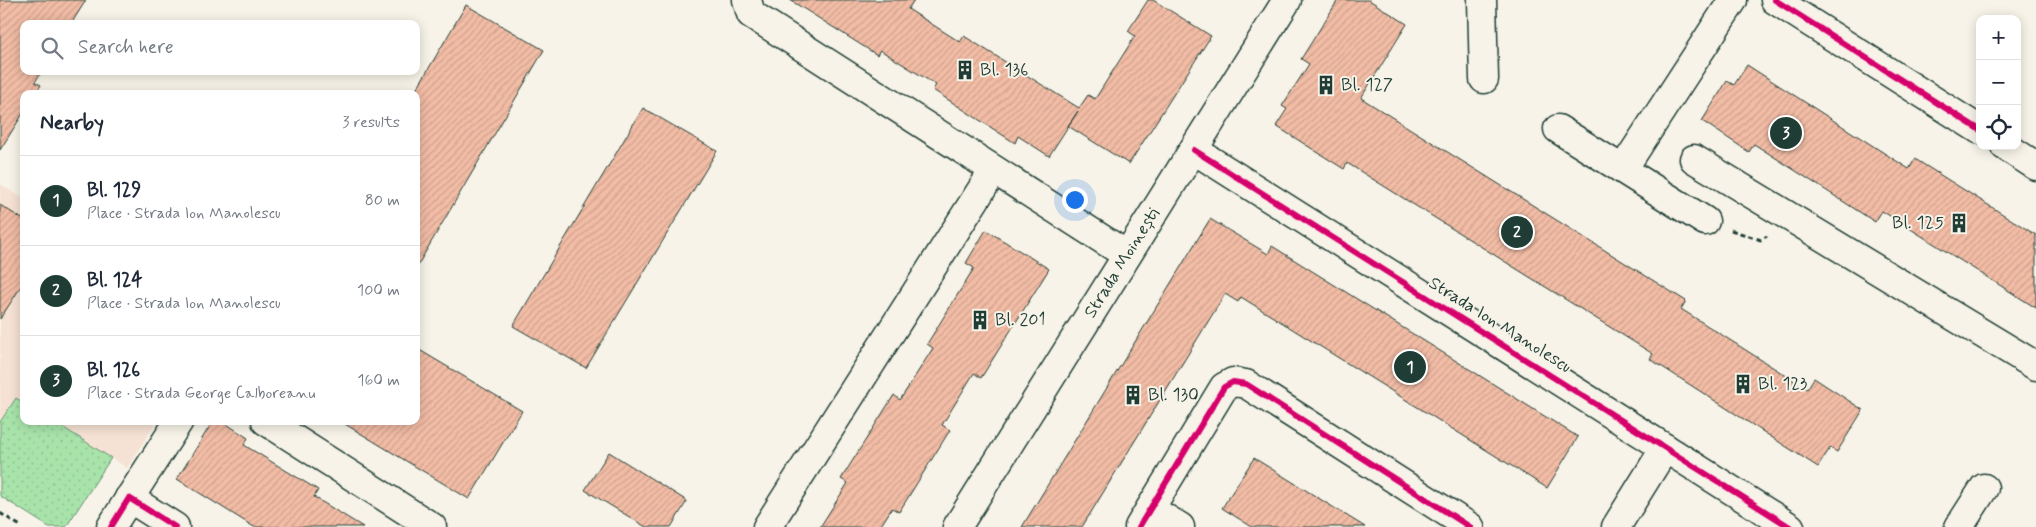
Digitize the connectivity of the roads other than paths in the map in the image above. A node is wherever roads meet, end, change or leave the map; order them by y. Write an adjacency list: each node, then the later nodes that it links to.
1 (747, 0): 14 (street)
2 (1288, 0): 9 (street, Strada Moinești)
3 (1482, 0): 6 (street)
4 (1733, 0): 13 (street)
5 (1775, 0): 7 (street)
6 (1484, 79)
7 (1976, 127)
8 (1558, 129): 13 (street)
9 (1194, 150): 16 (street, Strada Moinești); 20 (street, Strada Ion Manolescu)
10 (2011, 150): 12 (street)
11 (1694, 159): 17 (street)
12 (2036, 166)
13 (1624, 169): 15 (street)
14 (994, 170): 16 (street); 27 (street)
15 (1705, 221)
16 (1127, 255): 28 (street, Strada Moinești)
17 (2036, 366)
18 (176, 425): 22 (street)
19 (272, 425): 26 (street)
20 (1665, 448): 31 (street); 32 (street, Strada Ion Manolescu)
21 (1984, 488): 33 (street)
22 (129, 498): 24 (street); 25 (street)
23 (1145, 518): 29 (street); 30 (street)
24 (111, 527)
25 (175, 527)
26 (432, 527)
27 (767, 527)
28 (957, 527)
29 (1180, 527)
30 (1470, 527)
31 (1616, 527)
32 (1790, 527)
33 (1959, 527)

